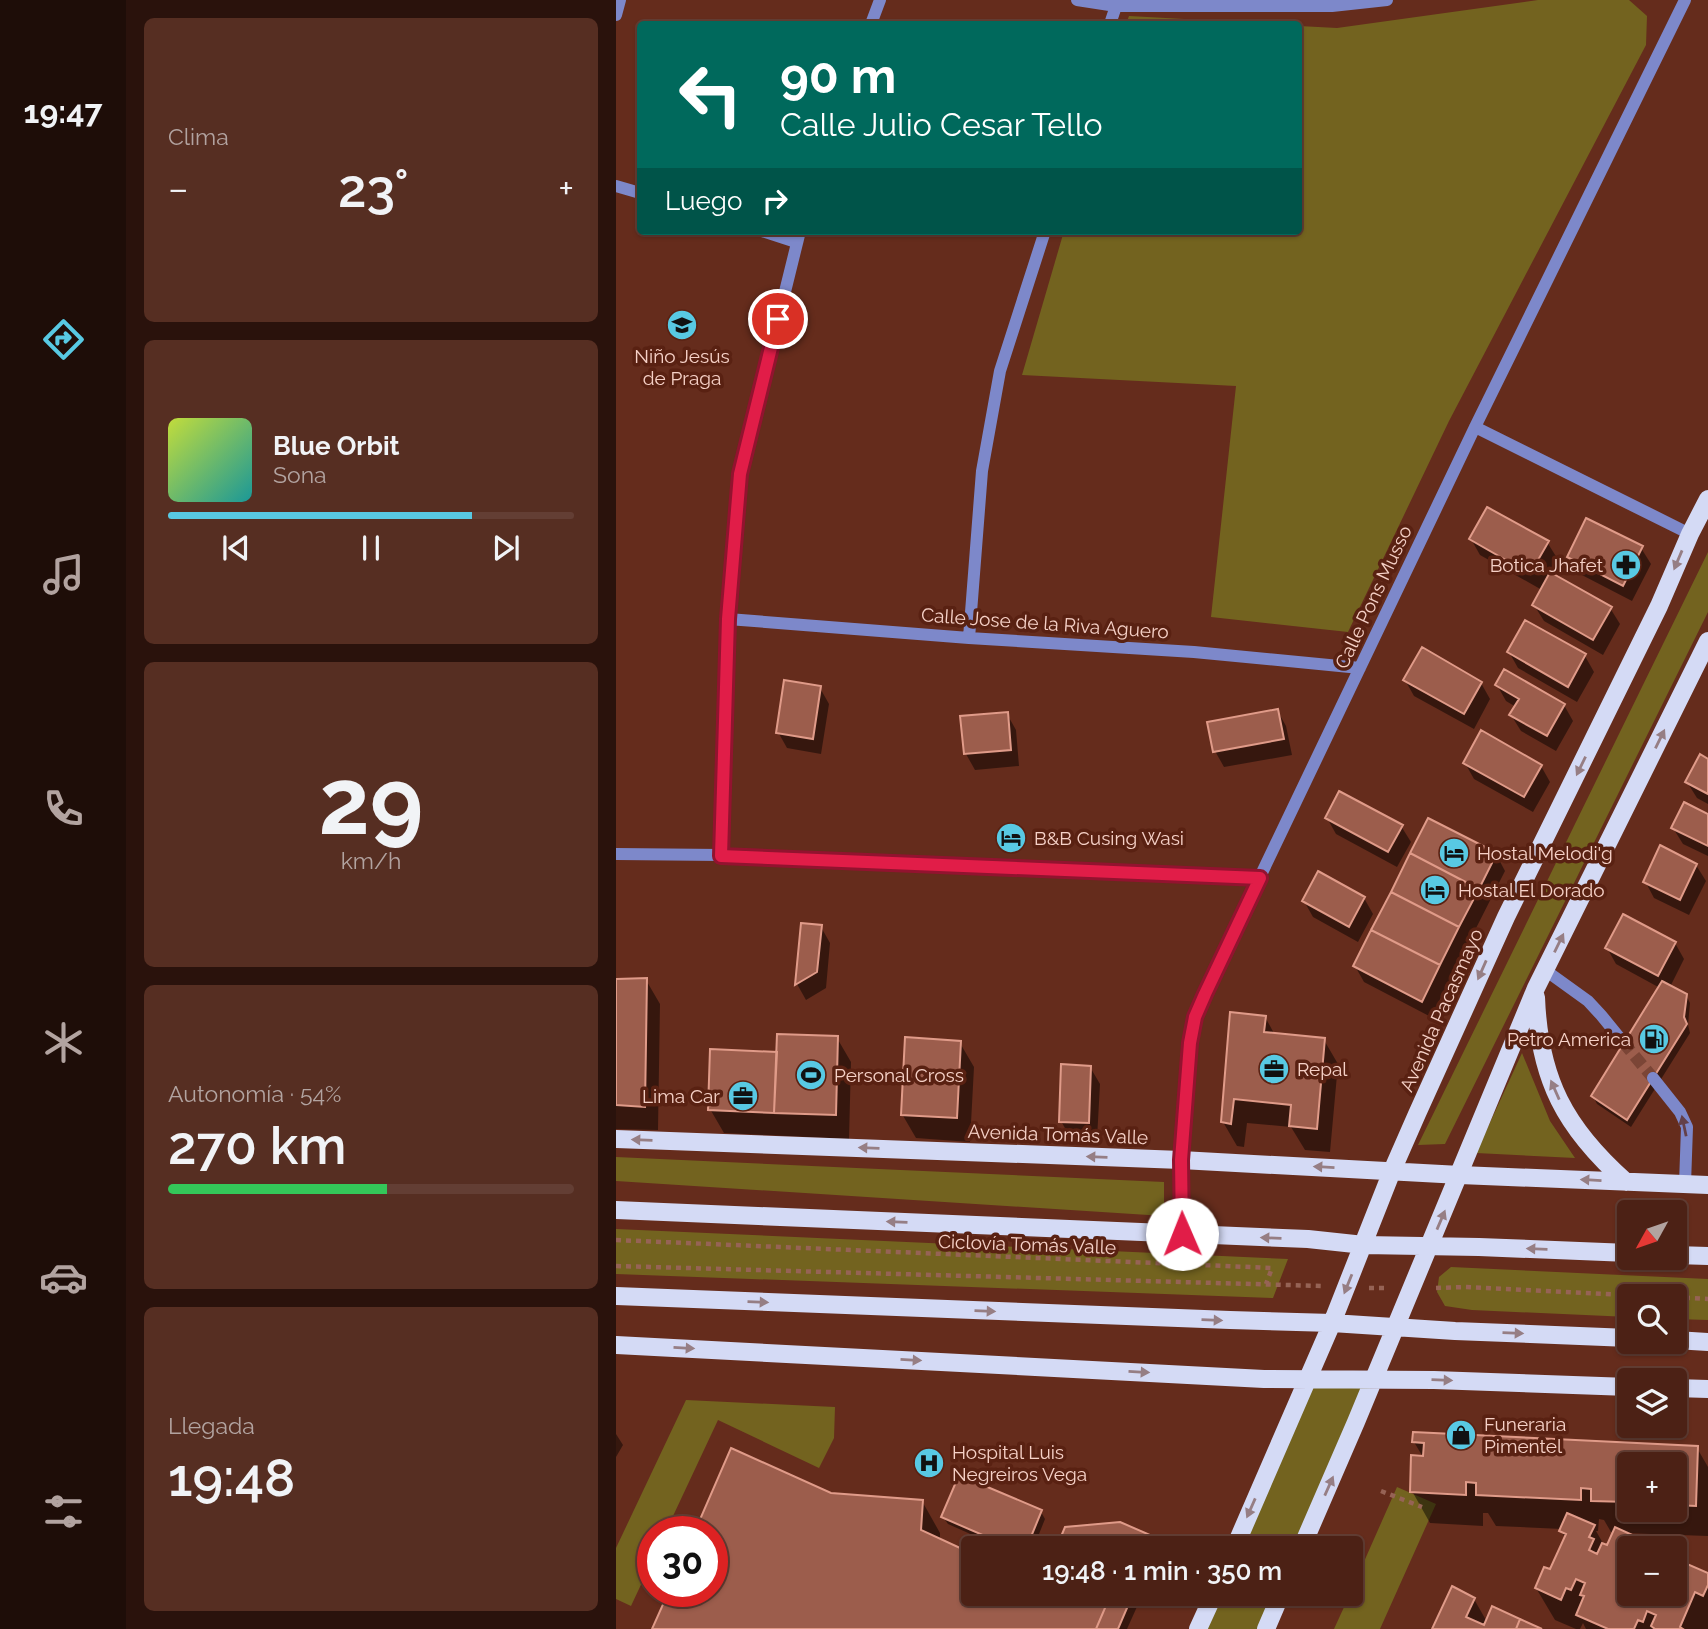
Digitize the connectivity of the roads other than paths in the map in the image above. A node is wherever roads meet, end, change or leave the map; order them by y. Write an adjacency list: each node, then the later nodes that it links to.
1 (620, 0): 7 (street)
2 (880, 0): 8 (street)
3 (1077, 0): 6 (street)
4 (1387, 0): 6 (street)
5 (1685, 0): 14 (street, Calle Pons Musso)
6 (1116, 6): 9 (street)
7 (616, 15)
8 (872, 21)
9 (1111, 21)
10 (616, 186): 11 (street)
11 (637, 192)
12 (1044, 235): 18 (street)
13 (798, 236): 17 (street)
14 (1475, 427): 16 (street); 20 (street, Calle Pons Musso)
15 (1708, 499): 16 (main road, Avenida Pacasmayo)
16 (1690, 534): 30 (main road, Avenida Pacasmayo, one-way to 30)
17 (728, 619): 18 (street, Calle Jose de la Riva Aguero); 22 (street)
18 (969, 638): 20 (street, Calle Jose de la Riva Aguero)
19 (1708, 641): 24 (main road, one-way to 19)
20 (1360, 668): 23 (street, Calle Pons Musso)
21 (616, 854): 22 (street)
22 (721, 856): 23 (street)
23 (1260, 878): 29 (street, Calle Pons Musso)
24 (1545, 970): 25 (main road); 26 (street)
25 (1536, 988): 31 (main road); 32 (main road, one-way to 25)
26 (1623, 1042)
27 (1653, 1078): 33 (street, one-way to 27)
28 (616, 1139): 29 (main road, Avenida Tomás Valle, one-way to 28)
29 (1181, 1160): 30 (main road, Avenida Tomás Valle, one-way to 29); 36 (street, Calle Pons Musso)
30 (1392, 1171): 31 (main road, Avenida Tomás Valle); 37 (main road, Avenida Pacasmayo)
31 (1460, 1175): 32 (main road, Avenida Tomás Valle, one-way to 31); 38 (main road, one-way to 31)
32 (1626, 1182): 33 (main road, Avenida Tomás Valle)
33 (1685, 1184): 34 (main road, Avenida Tomás Valle)
34 (1708, 1185)
35 (616, 1210): 36 (main road, one-way to 35)
36 (1182, 1234): 37 (main road, one-way to 36)
37 (1364, 1245): 38 (main road); 43 (main road, Avenida Pacasmayo, one-way to 43)
38 (1430, 1247): 39 (main road, one-way to 38); 44 (main road)
39 (1617, 1253)
40 (1687, 1255): 41 (main road)
41 (1708, 1256)
42 (616, 1296): 43 (main road, one-way to 43)
43 (1332, 1323): 44 (main road); 49 (main road, Avenida Pacasmayo)
44 (1396, 1328): 45 (main road, one-way to 45); 50 (main road)
45 (1617, 1337)
46 (1687, 1341): 47 (main road)
47 (1708, 1342)
48 (616, 1345): 49 (main road, one-way to 49)
49 (1309, 1378): 50 (main road); 54 (main road, Avenida Pacasmayo, one-way to 54)
50 (1374, 1380): 51 (main road, one-way to 51); 55 (main road, one-way to 50)
51 (1617, 1387)
52 (1687, 1388): 53 (main road)
53 (1708, 1389)
54 (1240, 1536)
55 (1307, 1536)
56 (1209, 1606): 58 (main road)
57 (1277, 1606): 59 (main road)
58 (1198, 1629)
59 (1266, 1629)

